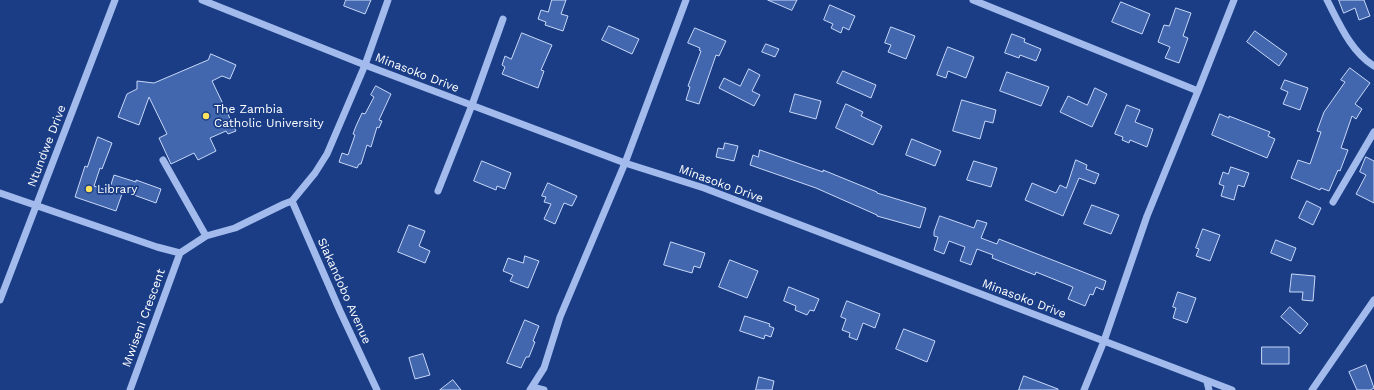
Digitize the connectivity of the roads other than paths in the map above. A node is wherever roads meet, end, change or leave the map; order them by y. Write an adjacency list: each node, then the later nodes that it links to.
1 (114, 0): 20 (street, Ntundwe Drive)
2 (202, 0): 9 (street, Minasoko Drive)
3 (388, 0): 9 (street)
4 (686, 0): 15 (street)
5 (973, 0): 11 (street)
6 (1234, 0): 11 (street)
7 (1327, 0): 10 (street)
8 (503, 19): 12 (street)
9 (365, 65): 12 (street, Minasoko Drive); 18 (street)
10 (1374, 66)
11 (1198, 91): 25 (street)
12 (472, 105): 15 (street, Minasoko Drive); 16 (street)
13 (1374, 132): 19 (street)
14 (163, 160): 21 (street)
15 (625, 163): 25 (street, Minasoko Drive); 27 (street)
16 (438, 191)
17 (0, 193): 20 (street)
18 (292, 201): 21 (street); 29 (street, Siakandobo Avenue)
19 (1333, 202)
20 (36, 206): 22 (street); 23 (street, Ntundwe Drive)
21 (206, 236): 22 (street)
22 (180, 253): 28 (street, Mwiseni Crescent)
23 (0, 300)
24 (1374, 300): 34 (street)
25 (1104, 341): 26 (street, Minasoko Drive); 31 (street)
26 (1207, 382): 32 (street); 33 (street, Minasoko Drive)
27 (531, 388): 30 (street)
28 (130, 390)
29 (377, 390)
30 (544, 390)
31 (1084, 390)
32 (1209, 390)
33 (1232, 390)
34 (1312, 390)

